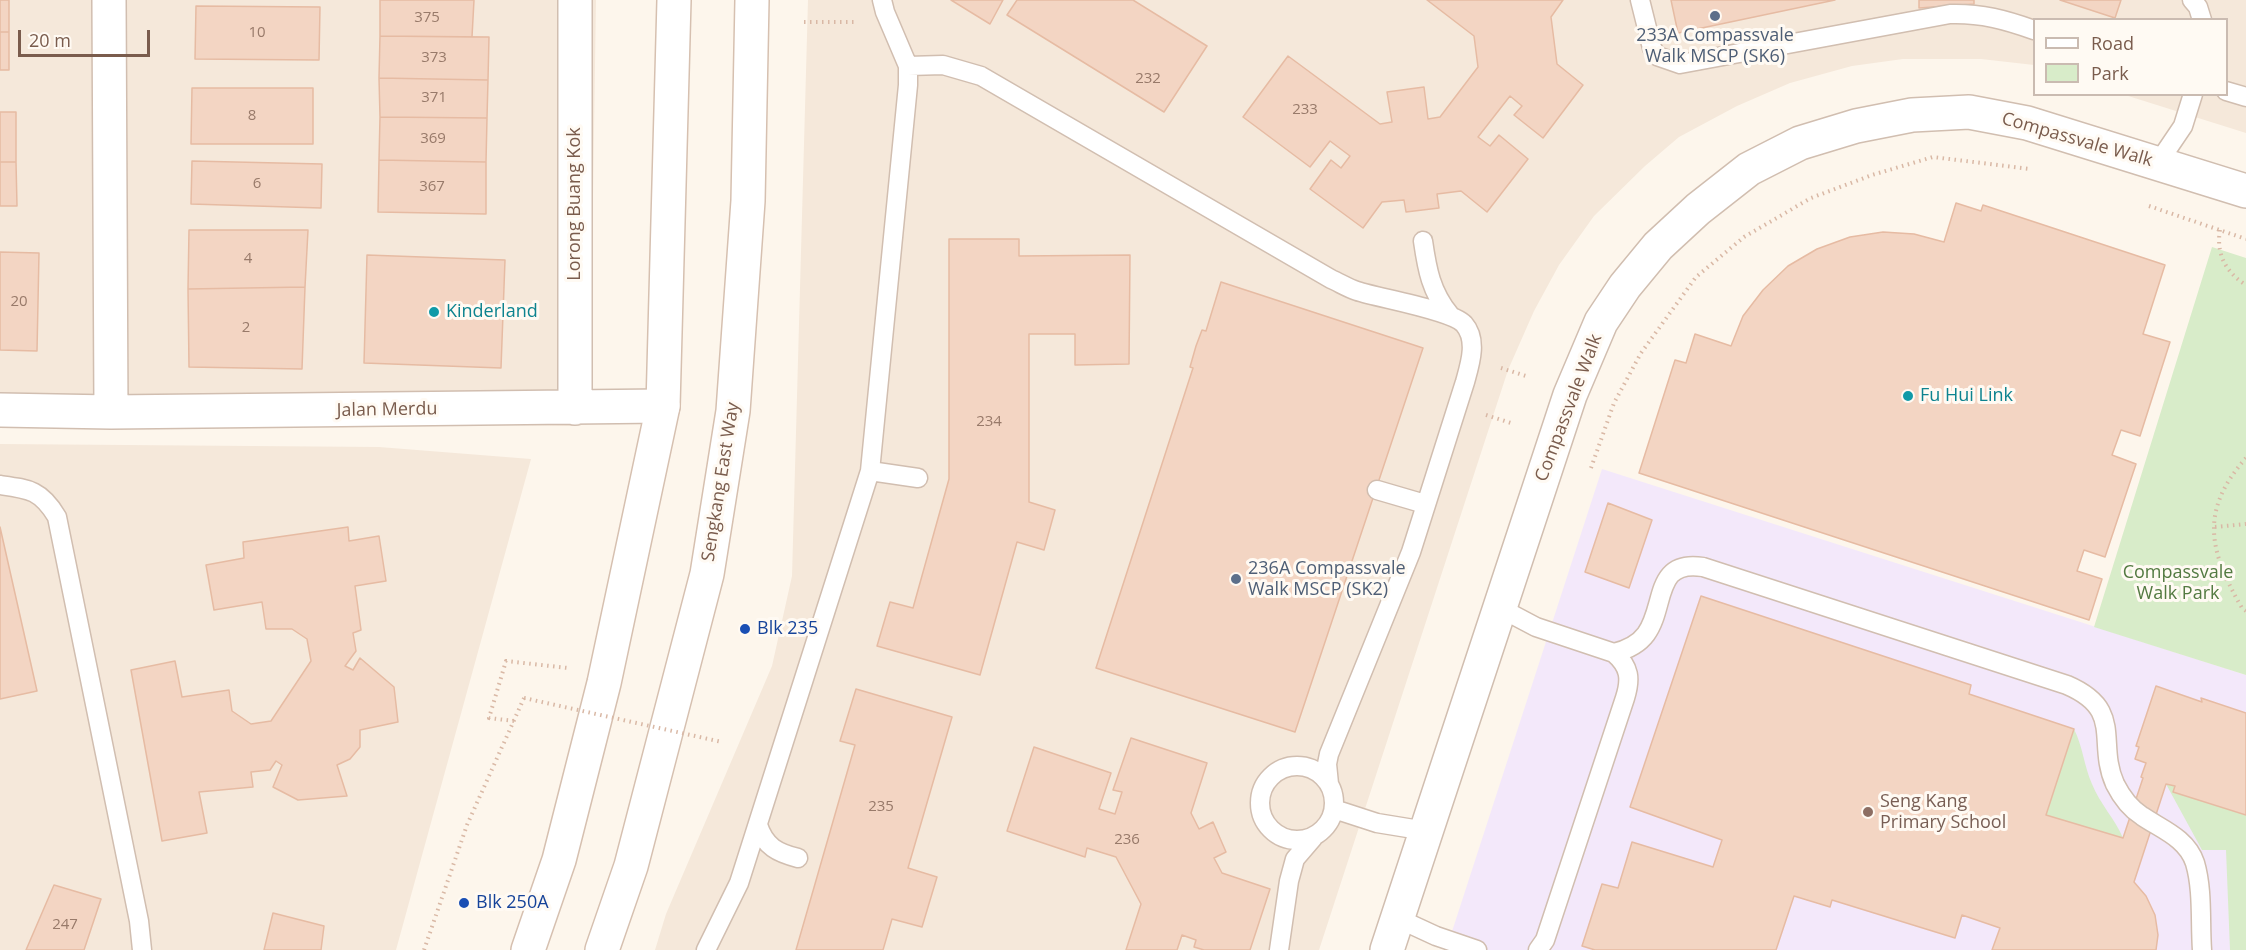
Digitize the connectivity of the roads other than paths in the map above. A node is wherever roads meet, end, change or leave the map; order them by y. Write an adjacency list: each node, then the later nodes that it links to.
1 (109, 0): 21 (street)
2 (575, 0): 19 (street, Lorong Buang Kok)
3 (674, 0): 18 (street)
4 (752, 0): 38 (street, Sengkang East Way)
5 (882, 0): 10 (lane)
6 (1640, 0): 9 (lane)
7 (2192, 0): 8 (lane)
8 (2201, 18)
9 (2033, 30)
10 (908, 66): 17 (lane); 22 (lane)
11 (2228, 92): 13 (lane)
12 (2192, 96): 14 (lane)
13 (2246, 97)
14 (2158, 163): 15 (street, Compassvale Walk); 27 (street, Compassvale Walk)
15 (2246, 191)
16 (1423, 241): 17 (lane)
17 (1450, 315): 26 (lane)
18 (663, 406): 19 (street, Jalan Merdu); 37 (street)
19 (575, 408): 21 (street, Jalan Merdu)
20 (0, 410): 21 (street, Jalan Merdu)
21 (111, 412)
22 (870, 471): 23 (lane); 31 (lane)
23 (918, 478)
24 (0, 485): 36 (lane)
25 (1377, 490): 26 (lane)
26 (1425, 504): 29 (lane)
27 (1500, 608): 28 (lane); 32 (street, Compassvale Walk)
28 (1614, 653): 43 (lane); 44 (lane)
29 (1329, 784): 30 (lane); 33 (lane)
30 (1334, 808): 32 (lane); 33 (lane)
31 (758, 825): 34 (lane); 39 (lane)
32 (1426, 831): 35 (street, Compassvale Walk)
33 (1312, 838): 40 (lane)
34 (798, 858)
35 (1397, 918): 41 (street, Compassvale Walk); 42 (lane)
36 (142, 950)
37 (528, 950)
38 (602, 950)
39 (706, 950)
40 (1279, 950)
41 (1387, 950)
42 (1478, 950)
43 (1538, 950)
44 (2202, 950)

